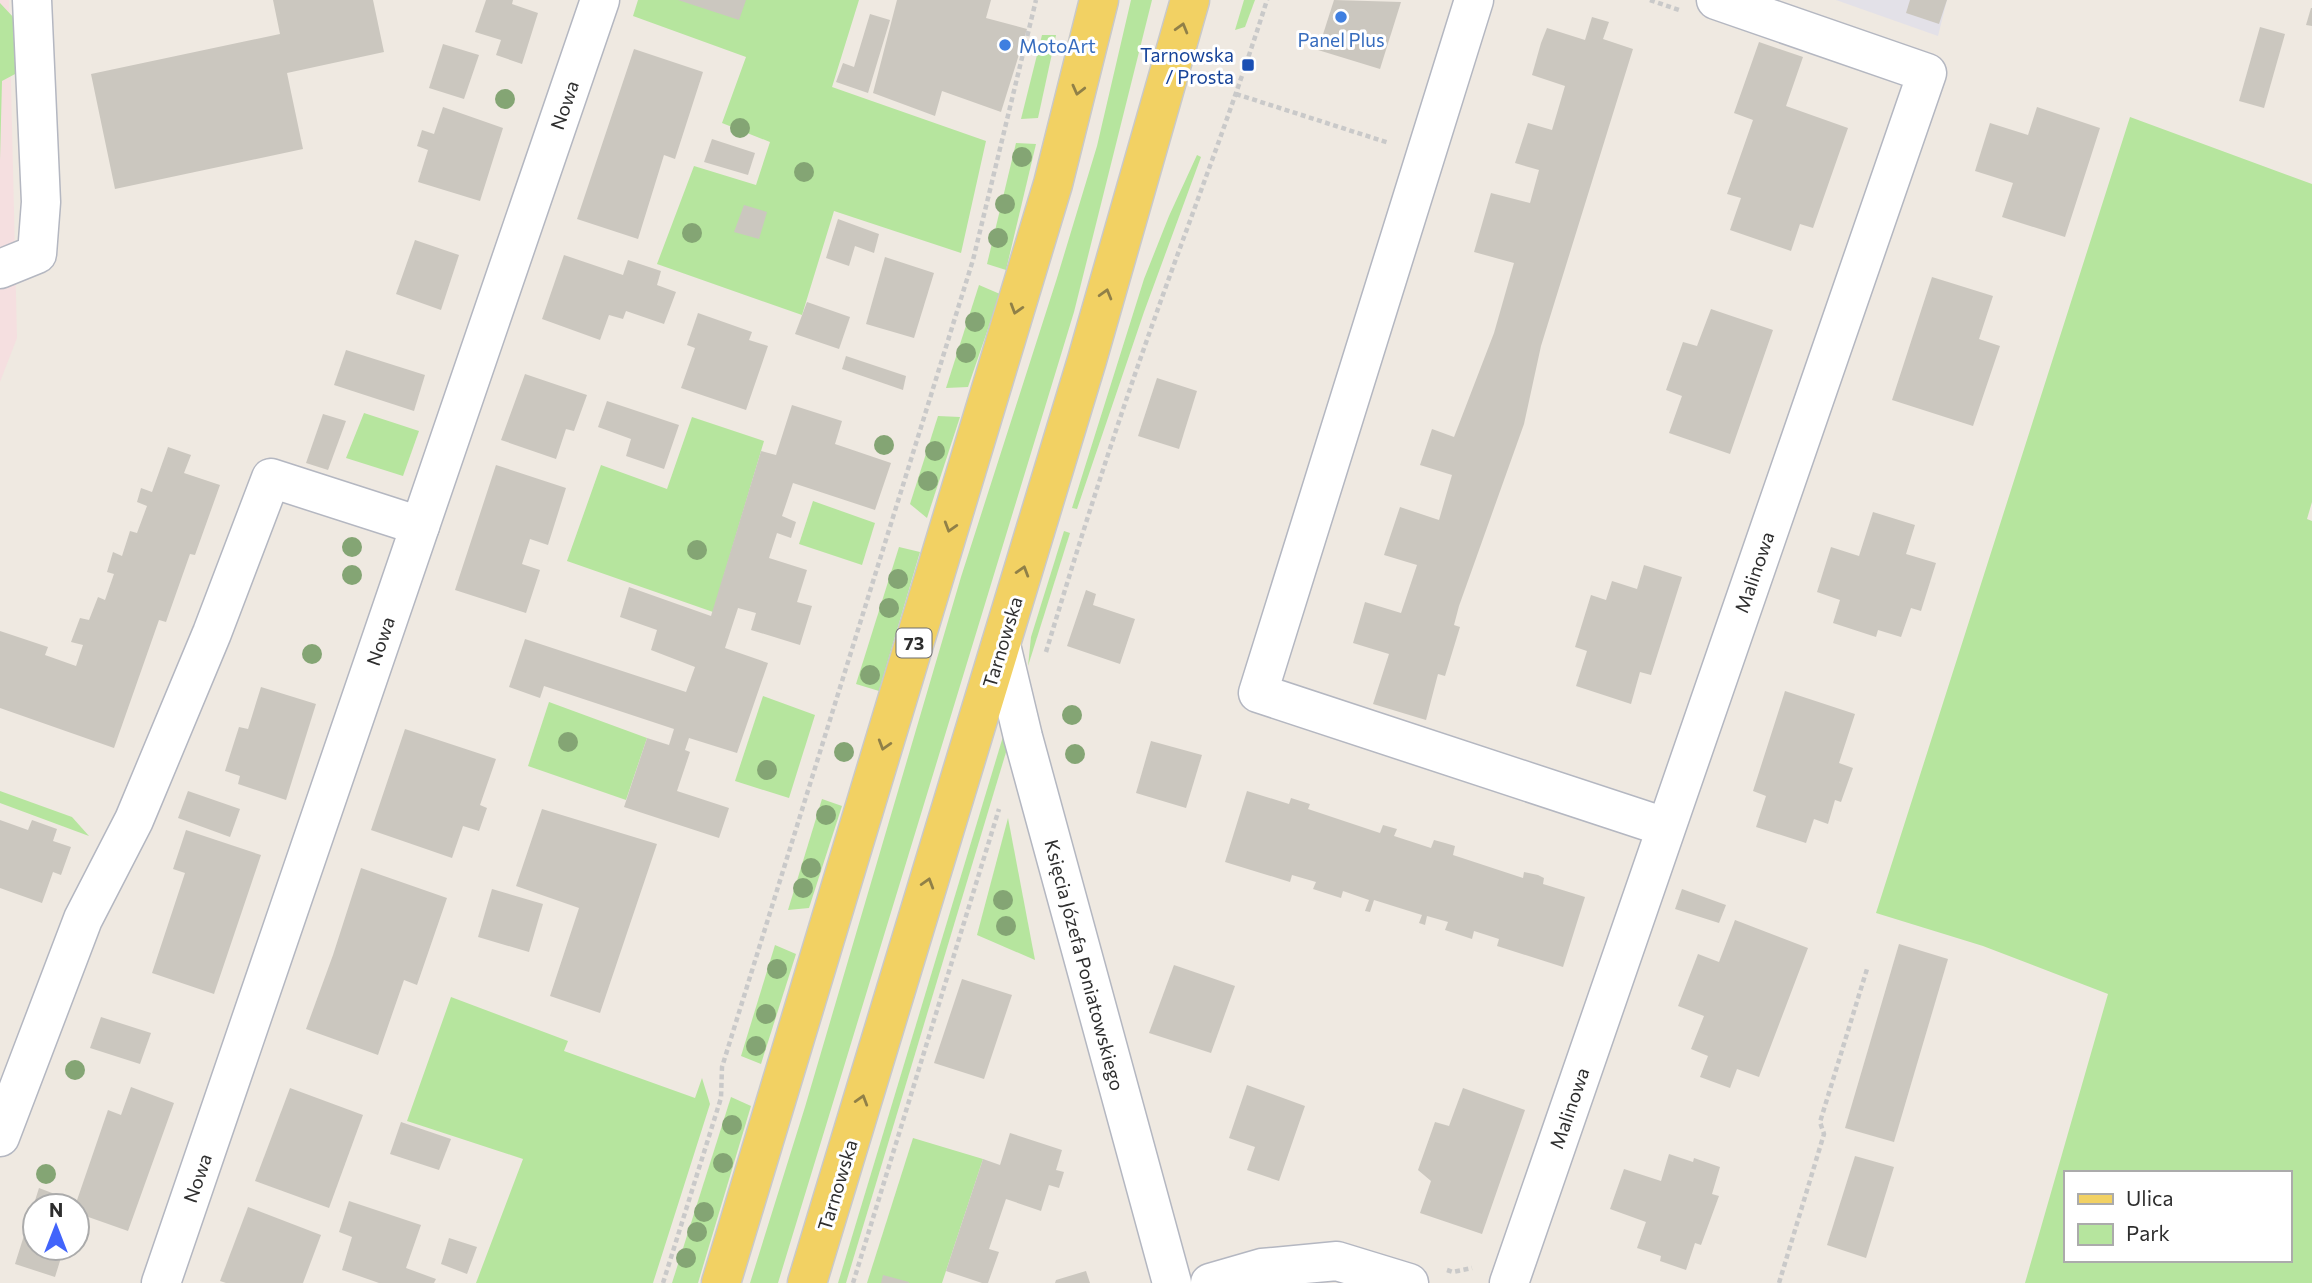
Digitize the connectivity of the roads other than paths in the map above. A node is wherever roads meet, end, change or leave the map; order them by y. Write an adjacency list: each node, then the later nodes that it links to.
1 (32, 0): 8 (street)
2 (600, 0): 9 (street, Nowa)
3 (1098, 0): 15 (main road, 73, one-way to 15)
4 (1190, 0): 10 (main road, Tarnowska, one-way to 4)
5 (1474, 0): 11 (street)
6 (1702, 6): 7 (street, Malinowa)
7 (1759, 7): 11 (street, Malinowa)
8 (0, 269)
9 (420, 526): 12 (street); 14 (street, Nowa)
10 (1001, 645): 16 (main road, Tarnowska, one-way to 10); 17 (street, Księcia Józefa Poniatowskiego)
11 (1665, 827): 13 (street, Malinowa)
12 (0, 1137)
13 (1494, 1273)
14 (161, 1283)
15 (721, 1283)
16 (807, 1283)
17 (1172, 1283)
18 (1210, 1283): 19 (street)
19 (1409, 1283)

